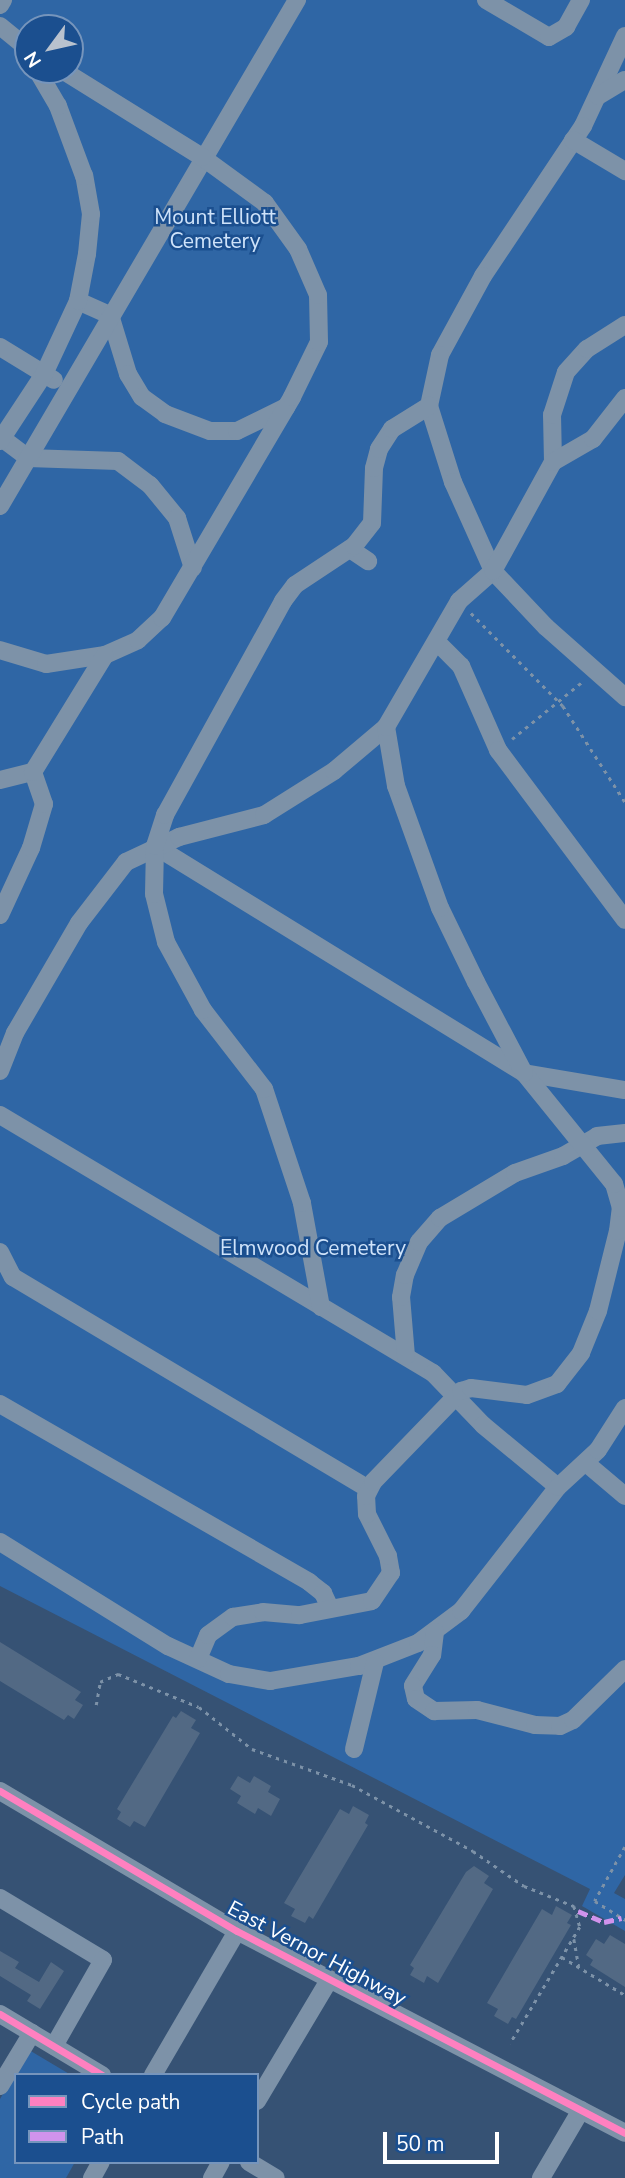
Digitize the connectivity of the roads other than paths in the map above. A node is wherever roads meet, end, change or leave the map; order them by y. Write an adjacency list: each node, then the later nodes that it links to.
1 (3, 0): 5 (street)
2 (297, 0): 14 (street)
3 (486, 0): 4 (street)
4 (581, 0)
5 (0, 5)
6 (0, 26): 8 (street)
7 (625, 36): 12 (street)
8 (14, 39)
9 (625, 80): 12 (street)
10 (45, 84): 16 (street)
11 (84, 84): 14 (street)
12 (598, 96): 13 (street)
13 (573, 140): 15 (street); 23 (street)
14 (202, 157): 17 (street); 24 (street)
15 (625, 171)
16 (78, 301): 17 (street); 20 (street)
17 (110, 314): 21 (street); 24 (street)
18 (625, 325): 27 (street)
19 (0, 347): 20 (street)
20 (44, 374): 21 (street); 25 (street)
21 (67, 387): 26 (street)
22 (625, 400): 27 (street)
23 (429, 406): 29 (street); 32 (street)
24 (286, 407): 31 (street)
25 (1, 440): 26 (street)
26 (28, 458): 28 (street); 31 (street)
27 (553, 462): 32 (street)
28 (0, 506)
29 (350, 549): 30 (street); 40 (street)
30 (368, 561)
31 (192, 568): 35 (street)
32 (493, 571): 33 (street); 36 (street)
33 (436, 642): 37 (street); 42 (street)
34 (0, 650): 35 (street)
35 (105, 655): 38 (street)
36 (625, 697)
37 (386, 727): 40 (street); 44 (street)
38 (33, 772): 39 (street); 41 (street)
39 (0, 780)
40 (155, 846): 43 (street); 44 (street); 51 (street)
41 (0, 915)
42 (625, 920)
43 (0, 1071)
44 (524, 1073): 45 (street); 48 (street)
45 (625, 1090)
46 (0, 1115): 51 (street)
47 (625, 1133): 48 (street)
48 (583, 1143): 52 (street); 53 (street)
49 (0, 1252): 50 (street)
50 (7, 1282): 58 (street)
51 (321, 1307): 52 (street)
52 (407, 1356): 53 (street)
53 (455, 1397): 57 (street); 58 (street)
54 (0, 1404): 61 (street)
55 (625, 1408): 56 (street)
56 (586, 1463): 57 (street); 59 (street)
57 (558, 1487): 62 (street)
58 (369, 1489): 61 (street)
59 (625, 1496)
60 (0, 1542): 63 (street)
61 (330, 1608): 63 (street)
62 (435, 1632): 64 (street); 65 (street)
63 (198, 1659): 64 (street)
64 (375, 1662): 66 (street)
65 (625, 1670)
66 (355, 1749)
67 (0, 1791): 69 (street, East Vernor Highway)
68 (0, 1898): 73 (street)
69 (237, 1931): 70 (street, East Vernor Highway); 75 (street)
70 (329, 1980): 77 (street); 78 (street, East Vernor Highway)
71 (0, 2014): 72 (street)
72 (32, 2032): 73 (street); 76 (street)
73 (54, 2046): 74 (street)
74 (99, 2073)
75 (154, 2073)
76 (0, 2086)
77 (259, 2098)
78 (581, 2110): 79 (street, East Vernor Highway); 82 (street)
79 (625, 2133)
80 (252, 2164): 81 (street)
81 (276, 2178)
82 (541, 2178)

